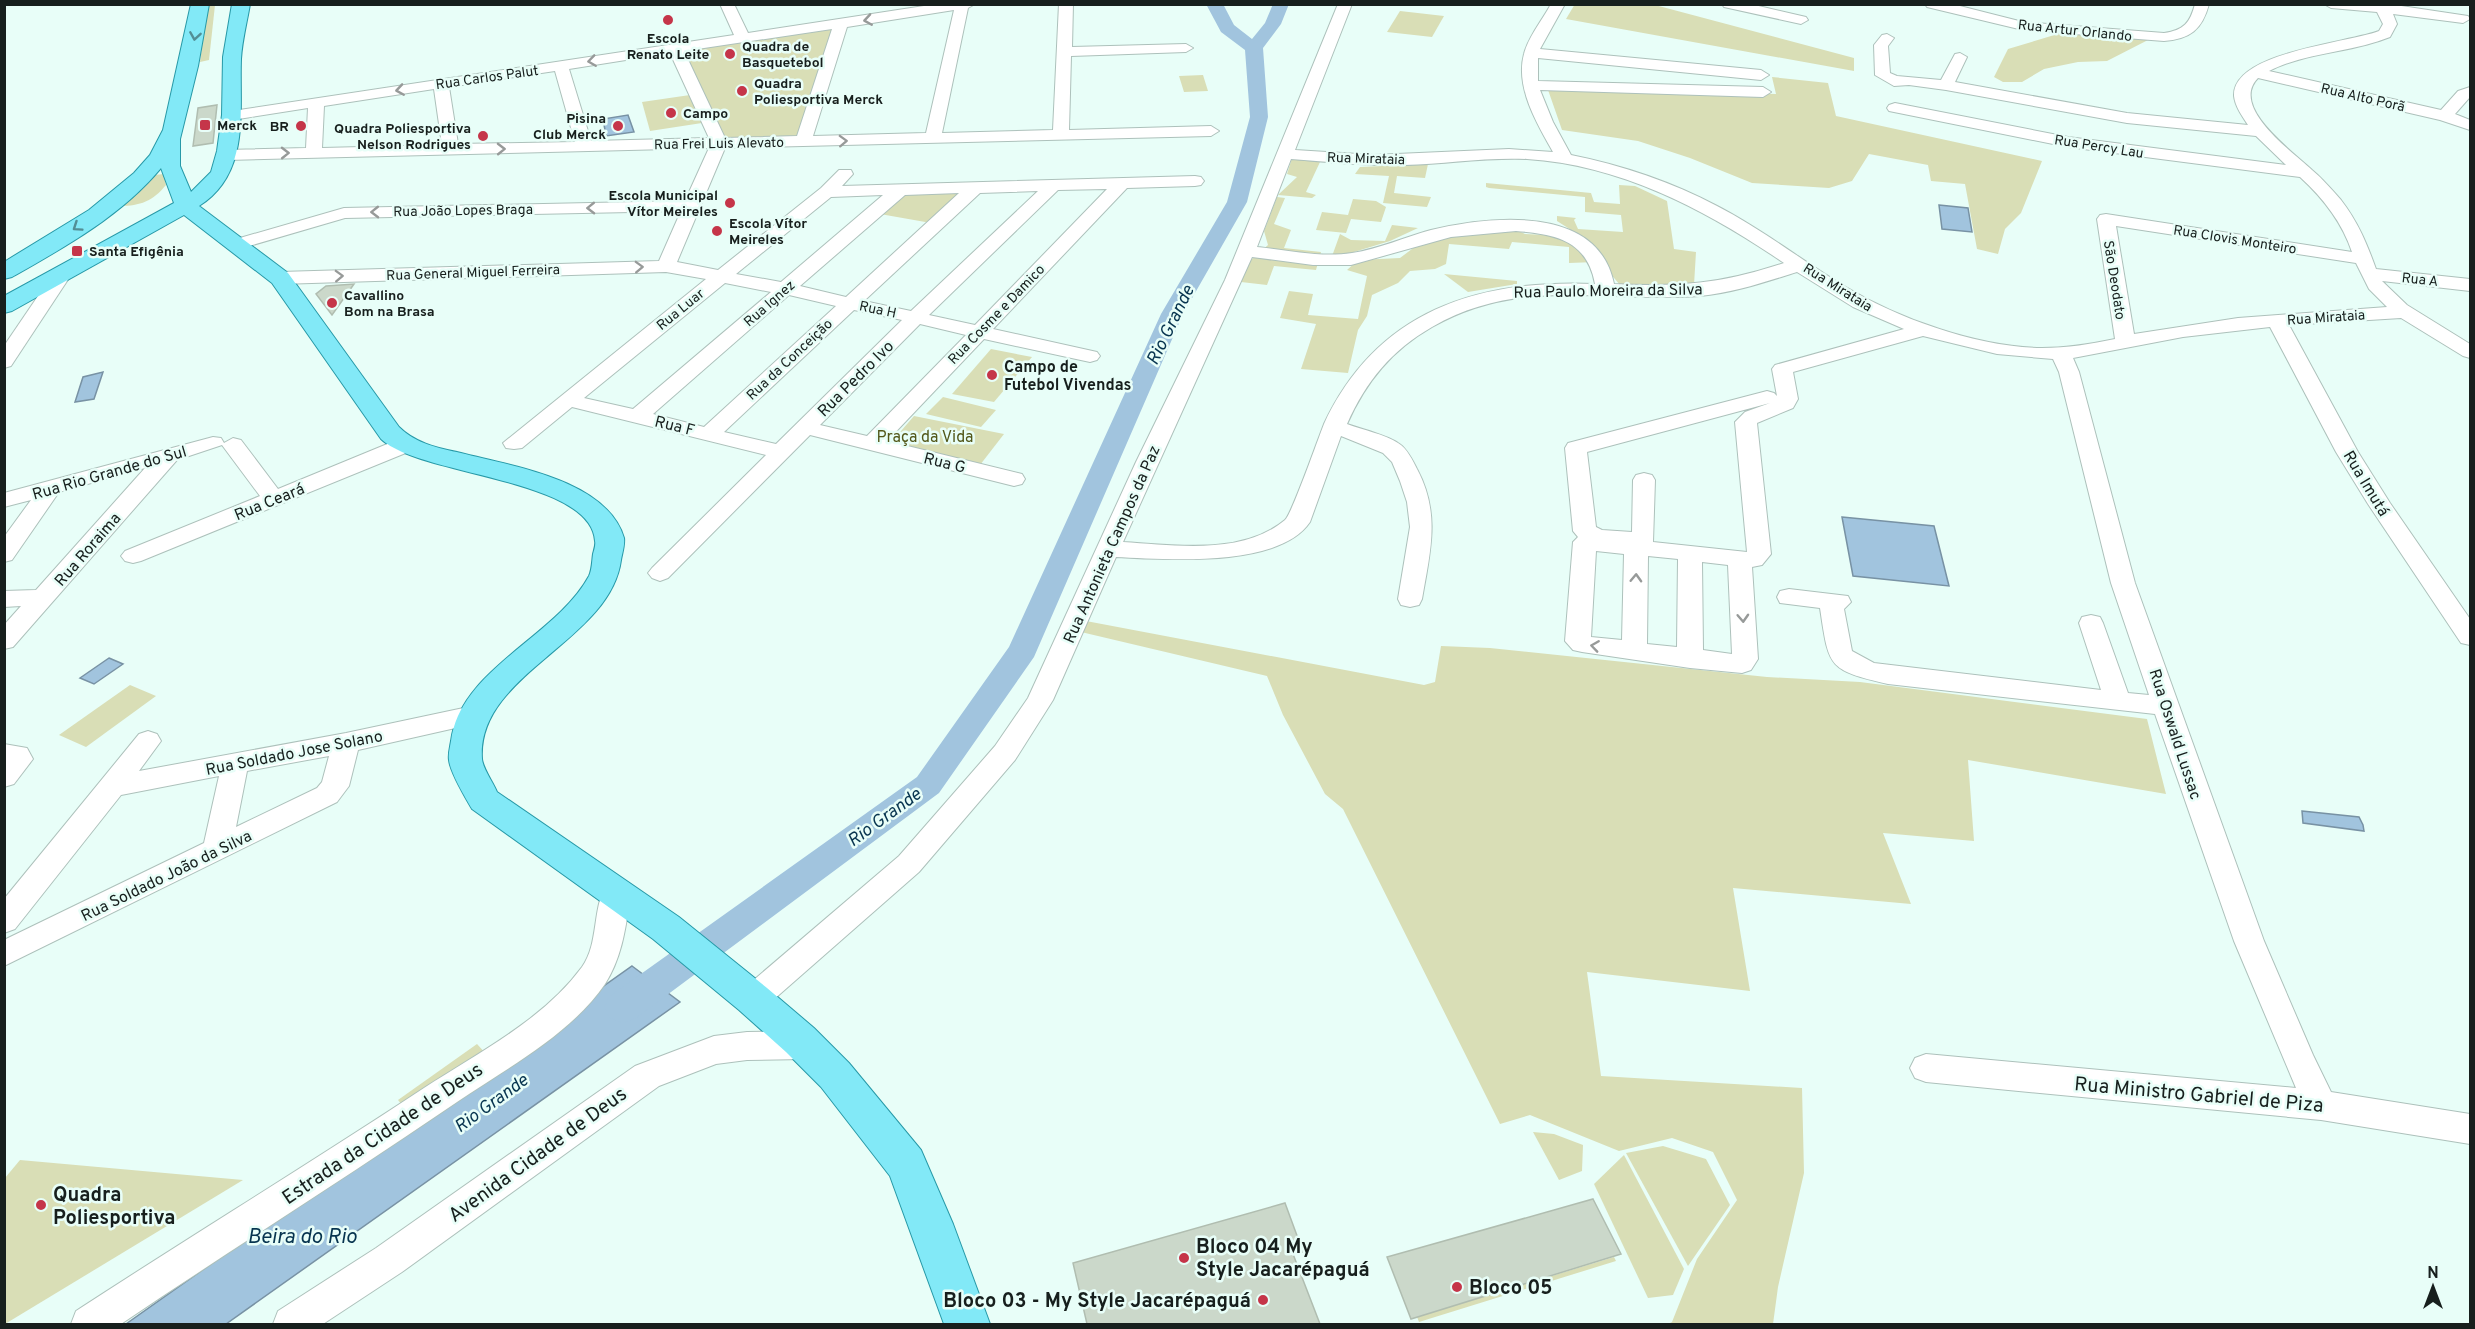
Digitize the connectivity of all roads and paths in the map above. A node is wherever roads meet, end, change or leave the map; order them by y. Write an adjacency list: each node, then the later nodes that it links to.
1 (200, 4): 24 (main road, one-way to 24)
2 (241, 4): 24 (main road)
3 (727, 4): 16 (street)
4 (1066, 4): 21 (street)
5 (1345, 4): 50 (street, Rua Antonieta Campos da Paz)
6 (1558, 4): 22 (street)
7 (1729, 4): 8 (street)
8 (1811, 4)
9 (1932, 4): 10 (street, Rua Artur Orlando)
10 (2202, 4)
11 (2331, 4): 13 (street)
12 (965, 5): 15 (street, Rua Carlos Palut, one-way to 15); 43 (street)
13 (2383, 7): 14 (street); 26 (street)
14 (2469, 19)
15 (840, 24): 16 (street, Rua Carlos Palut); 45 (street)
16 (743, 38): 19 (street, Rua Carlos Palut)
17 (1887, 38): 30 (street)
18 (1186, 48): 21 (street)
19 (675, 49): 25 (street, Rua Carlos Palut, one-way to 25); 46 (street)
20 (172, 52): 24 (main road)
21 (1063, 52): 42 (street)
22 (1531, 52): 27 (street); 29 (street)
23 (1960, 57): 30 (street)
24 (212, 64): 36 (main road); 44 (main road)
25 (561, 66): 28 (street, Rua Carlos Palut); 47 (street)
26 (2254, 72): 37 (street, Rua Alto Porã); 41 (street)
27 (1761, 75)
28 (441, 84): 33 (street, Rua Carlos Palut, one-way to 33); 48 (street)
29 (1531, 85): 32 (street); 51 (street)
30 (1946, 85): 38 (street)
31 (2470, 92): 37 (street)
32 (1763, 93)
33 (316, 103): 36 (street, Rua Carlos Palut); 49 (street)
34 (2127, 104): 38 (street)
35 (1895, 108): 53 (street, Rua Percy Lau)
36 (232, 115): 52 (main road)
37 (2445, 116): 39 (street, Rua Alto Porã)
38 (2141, 119): 41 (street)
39 (2470, 125)
40 (1211, 131): 42 (street, Rua Frei Luis Alevato)
41 (2259, 131): 53 (street)
42 (1061, 134): 43 (street, Rua Frei Luis Alevato)
43 (933, 138): 45 (street, Rua Frei Luis Alevato, one-way to 43)
44 (170, 139): 61 (main road); 70 (main road, one-way to 70)
45 (803, 142): 46 (street, Rua Frei Luis Alevato)
46 (719, 143): 47 (street, Rua Frei Luis Alevato); 62 (street)
47 (584, 147): 48 (street, Rua Frei Luis Alevato, one-way to 47)
48 (451, 150): 49 (street, Rua Frei Luis Alevato)
49 (314, 153): 52 (street, Rua Frei Luis Alevato, one-way to 49)
50 (1287, 154): 51 (street, Rua Mirataia); 66 (street, Rua Antonieta Campos da Paz)
51 (1565, 159): 67 (street, Rua Mirataia)
52 (224, 164): 61 (main road); 64 (main road)
53 (2306, 173): 69 (street)
54 (845, 174): 60 (street, Rua Luar)
55 (1195, 181): 56 (street)
56 (1121, 184): 57 (street); 86 (street, Rua Cosme e Damico)
57 (1053, 186): 58 (street); 82 (street, Rua Pedro Ivo)
58 (975, 188): 59 (street); 77 (street, Rua da Conceição)
59 (900, 190): 60 (street); 75 (street, Rua Ignez)
60 (827, 192): 72 (street, Rua Luar)
61 (186, 206): 64 (main road); 65 (main road)
62 (692, 206): 64 (street, Rua João Lopes Braga, one-way to 64); 68 (street)
63 (2106, 219): 69 (street, Rua Clovis Monteiro); 87 (street, São Deodato)
64 (226, 222): 65 (main road); 73 (main road)
65 (128, 238): 71 (main road)
66 (1246, 251): 76 (street); 108 (street, Rua Antonieta Campos da Paz)
67 (1801, 264): 76 (street, Rua Paulo Moreira da Silva); 84 (street, Rua Mirataia)
68 (666, 266): 72 (street, Rua H); 73 (street, Rua General Miguel Ferreira, one-way to 68)
69 (2366, 266): 74 (street, Rua A); 80 (street)
70 (4, 272)
71 (62, 275): 78 (main road); 81 (street)
72 (720, 276): 75 (street, Rua H); 92 (street, Rua Luar)
73 (280, 278): 98 (main road)
74 (2470, 285)
75 (786, 289): 77 (street, Rua H); 93 (street, Rua Ignez)
76 (1605, 289): 94 (street, Rua Paulo Moreira da Silva)
77 (849, 303): 82 (street, Rua H); 96 (street, Rua da Conceição)
78 (4, 306)
79 (4, 310): 81 (street)
80 (2405, 312): 83 (street, Rua Mirataia); 88 (street)
81 (33, 317): 91 (street)
82 (916, 317): 86 (street, Rua H); 95 (street, Rua Pedro Ivo)
83 (2277, 321): 87 (street, Rua Mirataia); 119 (street, Rua Imutá)
84 (1903, 322): 85 (street, Rua Mirataia); 103 (street)
85 (1925, 329): 89 (street, Rua Mirataia); 112 (street)
86 (978, 332): 90 (street, Rua H); 99 (street, Rua Cosme e Damico)
87 (2125, 342): 89 (street, Rua Mirataia)
88 (2470, 352)
89 (2061, 354): 124 (street, Rua Oswald Lussac)
90 (1090, 356)
91 (4, 362)
92 (568, 400): 93 (street, Rua F); 97 (street, Rua Luar)
93 (638, 416): 96 (street, Rua F)
94 (1334, 426): 108 (street, Rua Paulo Moreira da Silva); 115 (street)
95 (806, 428): 99 (street, Rua G); 100 (street, Rua Pedro Ivo)
96 (710, 434): 100 (street, Rua F)
97 (514, 443)
98 (405, 445): 105 (street, Rua Ceará); 125 (main road)
99 (871, 445): 102 (street, Rua G)
100 (781, 452): 113 (street, Rua Pedro Ivo)
101 (169, 455): 104 (street, Rua Rio Grande do Sul); 105 (street, Rua Rio Grande do Sul); 114 (street, Rua Roraima)
102 (1014, 479)
103 (1644, 480)
104 (50, 489): 106 (street, Rua Rio Grande do Sul); 110 (street)
105 (274, 499): 111 (street, Rua Ceará)
106 (4, 500)
107 (1636, 548): 109 (street); 121 (street, one-way to 107); 121 (street, one-way to 107)
108 (1109, 549): 136 (street, Rua Antonieta Campos da Paz)
109 (1690, 554): 112 (street); 122 (street)
110 (4, 555)
111 (134, 556)
112 (1740, 560): 122 (street, one-way to 122)
113 (660, 573)
114 (45, 597): 116 (street); 120 (street, Rua Roraima)
115 (1410, 598)
116 (4, 599)
117 (1790, 605): 123 (street)
118 (2091, 623): 123 (street)
119 (2470, 637)
120 (4, 641)
121 (1634, 651): 122 (street)
122 (1690, 659)
123 (2118, 701): 124 (street)
124 (2167, 706): 139 (street, Rua Oswald Lussac)
125 (474, 715): 127 (street, Rua Soldado Jose Solano); 133 (main road)
126 (148, 741): 131 (street)
127 (346, 743): 129 (street, Rua Soldado Jose Solano); 132 (street, Rua Soldado João da Silva)
128 (4, 754): 130 (street)
129 (236, 764): 131 (street, Rua Soldado Jose Solano); 132 (street)
130 (4, 777)
131 (113, 786): 134 (street)
132 (217, 849): 135 (street, Rua Soldado João da Silva)
133 (616, 893): 136 (main road); 141 (street, Estrada da Cidade de Deus)
134 (4, 921)
135 (4, 954)
136 (748, 995): 137 (main road)
137 (805, 1045): 142 (street, Avenida Cidade de Deus); 143 (main road)
138 (1926, 1068): 139 (street, Rua Ministro Gabriel de Piza)
139 (2321, 1105): 140 (street, Rua Ministro Gabriel de Piza)
140 (2470, 1129)
141 (89, 1324)
142 (291, 1324)
143 (967, 1324)

